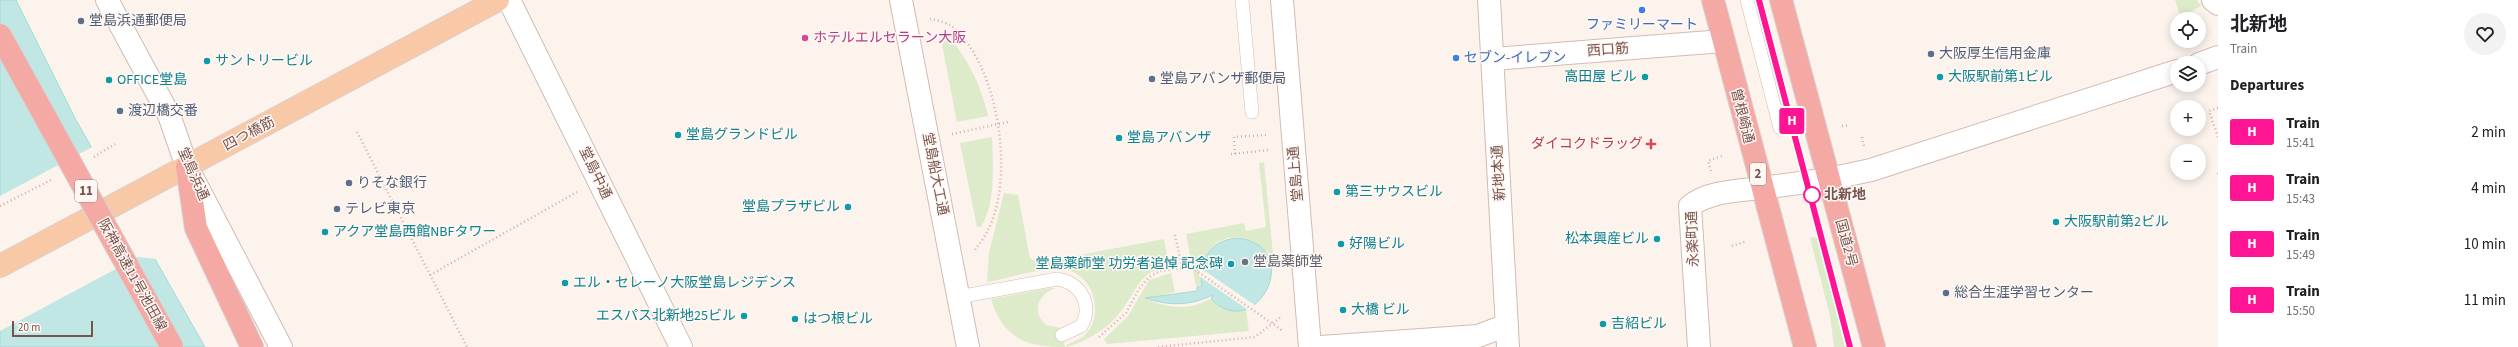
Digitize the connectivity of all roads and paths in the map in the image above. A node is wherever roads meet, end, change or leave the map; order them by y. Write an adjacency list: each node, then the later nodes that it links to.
1 (107, 0): 35 (street, 堂島浜通)
2 (498, 0): 35 (main road, 四つ橋筋)
3 (509, 0): 38 (street, 堂島中通)
4 (901, 0): 47 (street, 堂島船大工通)
5 (1242, 0): 21 (lane)
6 (1282, 0): 60 (street, 堂島上通)
7 (1489, 0): 17 (street, 新地本通)
8 (1712, 0): 15 (highway, 曽根崎通 / 2)
9 (1747, 0): 26 (lane)
10 (1781, 0): 37 (highway, 国道2号)
11 (2213, 0): 12 (street)
12 (2218, 4)
13 (926, 18): 23 (path)
14 (0, 35): 53 (highway, 阪神高速11号池田線 / 11, bridge)
15 (1723, 41): 17 (street, 西口筋); 39 (highway, 曽根崎通 / 2)
16 (2218, 58): 18 (street)
17 (1493, 59): 50 (street, 新地本通)
18 (2206, 62)
19 (2170, 73): 37 (street)
20 (2218, 108): 30 (path)
21 (1252, 112)
22 (1008, 122): 23 (path)
23 (998, 124): 28 (path); 43 (path)
24 (1849, 125): 25 (path)
25 (1842, 126)
26 (1780, 128)
27 (356, 132): 46 (path)
28 (950, 134)
29 (1269, 134): 33 (path)
30 (2218, 137)
31 (1271, 150): 33 (path)
32 (1231, 154): 33 (path)
33 (1235, 154)
34 (1722, 156): 36 (path)
35 (187, 167): 44 (main road, 四つ橋筋); 54 (highway); 55 (street, 堂島浜通)
36 (1711, 173)
37 (1829, 179): 39 (street); 65 (highway, 国道2号)
38 (598, 180): 46 (path); 57 (street, 堂島中通)
39 (1762, 188): 63 (street, 永楽町通); 64 (highway, 曽根崎通 / 2)
40 (1175, 235): 45 (path)
41 (1747, 241): 42 (path)
42 (1732, 246)
43 (974, 252)
44 (0, 266)
45 (1182, 267): 49 (path); 52 (path)
46 (430, 275): 56 (path)
47 (958, 297): 51 (lane); 58 (street, 堂島船大工通)
48 (1286, 311): 49 (path)
49 (1274, 324): 59 (path)
50 (1507, 325): 61 (street); 62 (street, 新地本通)
51 (1062, 335)
52 (1095, 340)
53 (172, 347)
54 (252, 347)
55 (281, 347)
56 (467, 347)
57 (681, 347)
58 (968, 347)
59 (1158, 347)
60 (1310, 347)
61 (1321, 347)
62 (1508, 347)
63 (1699, 347)
64 (1805, 347)
65 (1874, 347)

